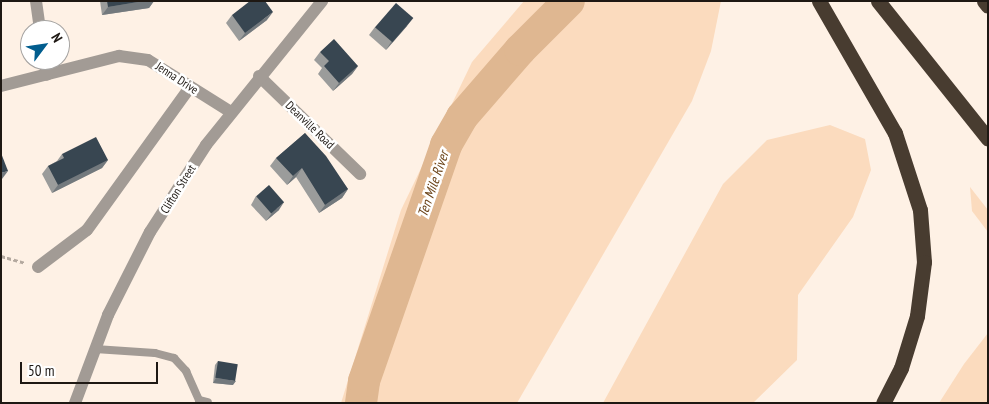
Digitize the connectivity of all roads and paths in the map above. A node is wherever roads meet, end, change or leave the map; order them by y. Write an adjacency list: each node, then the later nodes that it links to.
1 (36, 1): 7 (street)
2 (322, 1): 10 (street, Clifton Street)
3 (820, 1): 21 (highway)
4 (878, 1): 14 (highway)
5 (984, 1): 6 (highway)
6 (988, 6)
7 (39, 20)
8 (46, 70): 9 (street)
9 (47, 75): 11 (street, Jenna Drive); 12 (street, Jenna Drive)
10 (259, 76): 13 (street, Clifton Street); 15 (street, Deanville Road)
11 (1, 86)
12 (190, 87): 13 (street, Jenna Drive); 17 (street)
13 (231, 112): 18 (street, Clifton Street)
14 (988, 140)
15 (360, 174)
16 (1, 256): 17 (path)
17 (38, 266)
18 (95, 349): 19 (lane); 20 (street, Clifton Street)
19 (208, 402)
20 (75, 403)
21 (883, 403)

